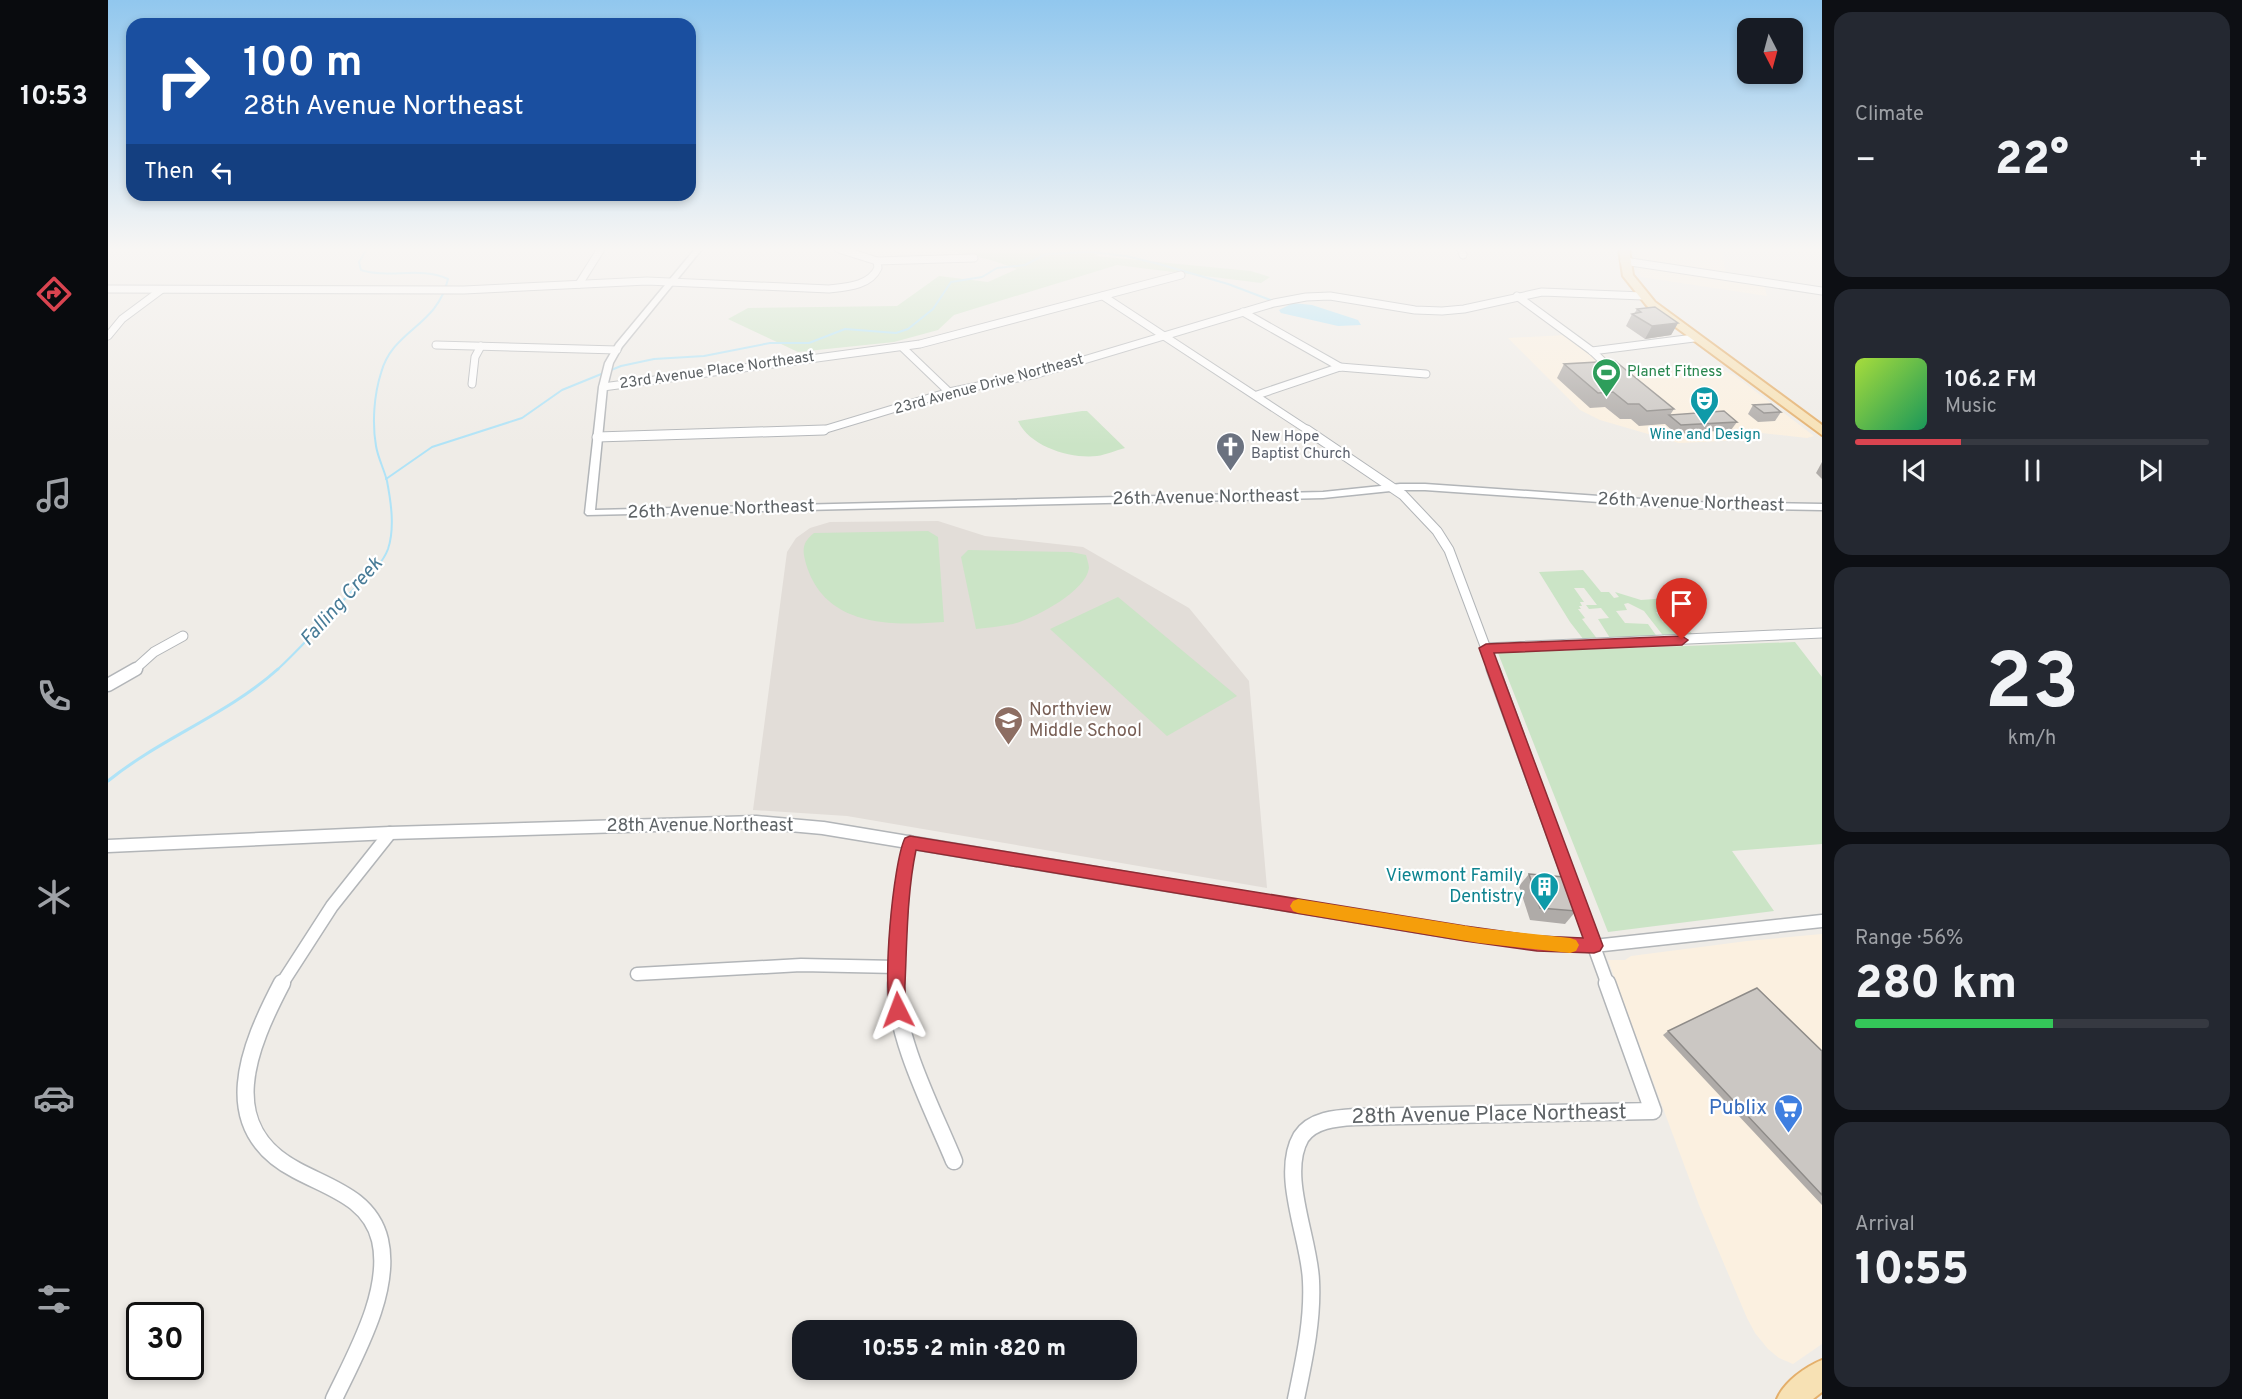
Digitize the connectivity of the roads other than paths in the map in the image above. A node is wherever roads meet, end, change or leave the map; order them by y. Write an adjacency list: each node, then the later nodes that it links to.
1 (128, 314): 9 (street)
2 (646, 314): 15 (street)
3 (1036, 314): 14 (street, 23rd Avenue Place Northeast)
4 (1131, 314): 10 (street)
5 (1235, 314): 10 (street, 23rd Avenue Drive Northeast)
6 (1247, 314): 17 (street)
7 (1542, 314): 16 (street)
8 (1665, 314): 11 (main road)
9 (108, 336)
10 (1164, 336): 22 (street, 23rd Avenue Drive Northeast); 23 (street)
11 (1694, 338): 16 (street); 24 (main road)
12 (436, 345): 13 (street)
13 (481, 346): 15 (street); 20 (street)
14 (902, 347): 21 (street, 23rd Avenue Place Northeast); 22 (street)
15 (617, 350): 21 (street)
16 (1592, 351): 18 (street)
17 (1340, 367): 19 (street); 23 (street)
18 (1615, 372)
19 (1426, 374)
20 (472, 384)
21 (603, 387): 25 (street)
22 (949, 392): 25 (street, 23rd Avenue Drive Northeast)
23 (1257, 395): 26 (street)
24 (1822, 431)
25 (597, 436): 26 (street, 26th Avenue Northeast)
26 (1390, 488): 27 (street, 26th Avenue Northeast); 30 (street)
27 (1822, 507)
28 (1822, 633): 30 (street)
29 (183, 636): 31 (street)
30 (1486, 648): 36 (street)
31 (108, 685)
32 (390, 833): 33 (street, 28th Avenue Northeast); 34 (street, 28th Avenue Northeast); 41 (street)
33 (910, 842): 36 (street, 28th Avenue Northeast); 37 (street)
34 (108, 846)
35 (1822, 921): 36 (street, 28th Avenue Northeast)
36 (1594, 946): 42 (street, 28th Avenue Place Northeast)
37 (897, 968): 38 (street); 39 (street)
38 (637, 974)
39 (954, 1161)
40 (1822, 1374): 43 (main road)
41 (334, 1399)
42 (1296, 1399)
43 (1791, 1399)

